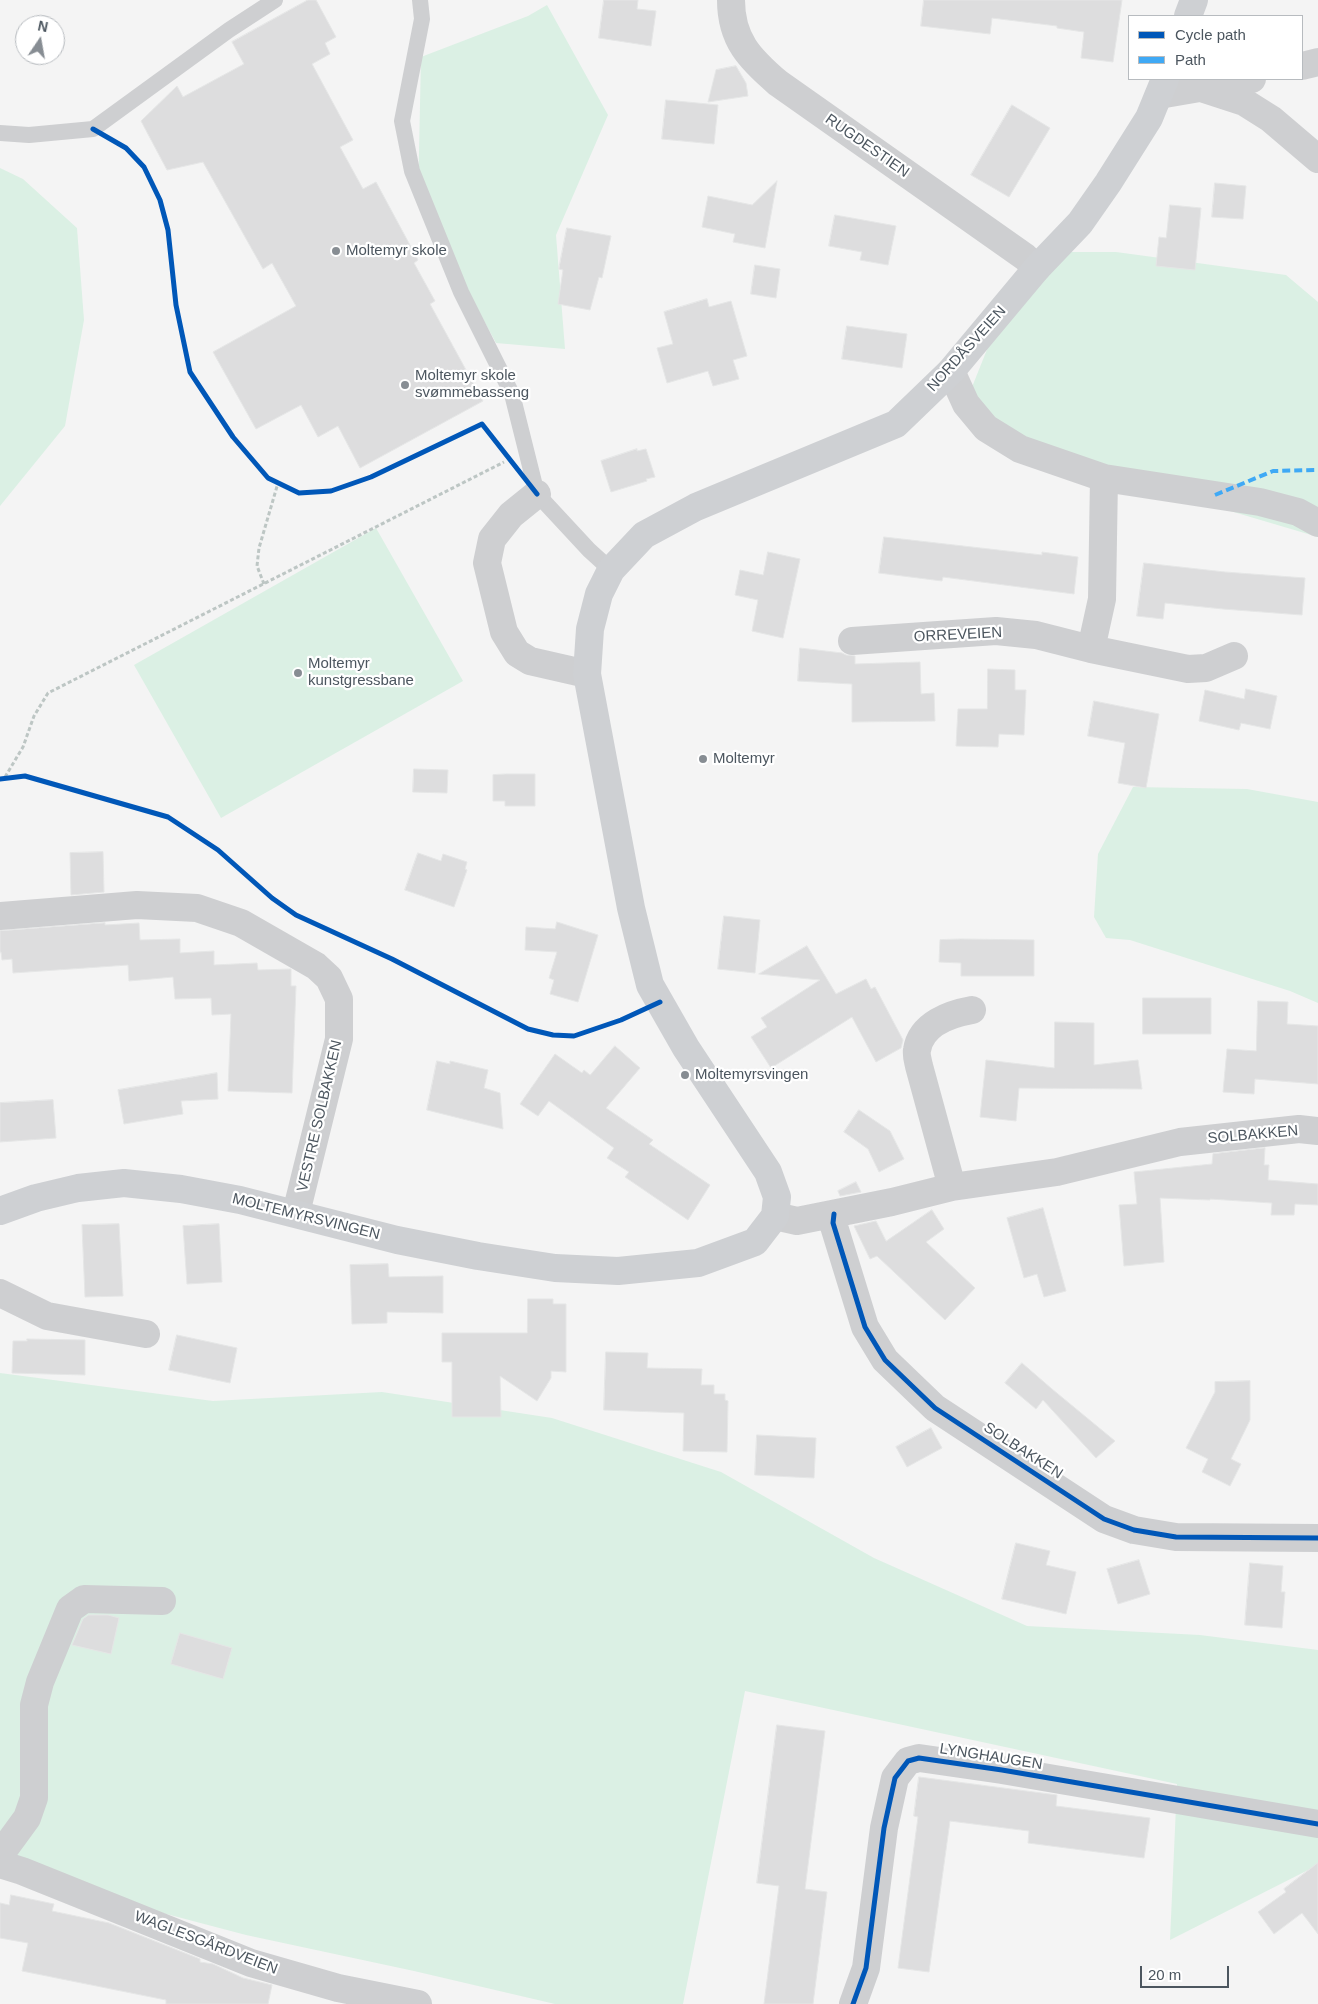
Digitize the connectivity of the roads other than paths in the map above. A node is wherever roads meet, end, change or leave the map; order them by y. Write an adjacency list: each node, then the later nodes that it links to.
1 (275, 0): 11 (lane)
2 (420, 0): 16 (lane)
3 (731, 0): 13 (street, RUGDESTIEN)
4 (1194, 0): 5 (main road)
5 (1188, 15)
6 (1318, 62): 7 (street)
7 (1303, 66)
8 (1246, 80): 10 (street)
9 (1162, 87): 10 (street); 13 (main road, NORDÅSVEIEN)
10 (1202, 88): 12 (street)
11 (0, 133)
12 (1318, 159)
13 (1038, 268): 14 (main road, NORDÅSVEIEN)
14 (951, 371): 15 (street); 18 (main road, NORDÅSVEIEN)
15 (1104, 478): 17 (street); 20 (street)
16 (537, 494): 18 (lane); 22 (street)
17 (1318, 523)
18 (611, 570): 22 (main road)
19 (852, 642): 20 (street, ORREVEIEN)
20 (1091, 649): 21 (street, ORREVEIEN)
21 (1234, 656)
22 (587, 674): 30 (main road)
23 (0, 916): 28 (street, VESTRE SOLBAKKEN)
24 (972, 1010): 26 (street)
25 (1318, 1131): 26 (street, SOLBAKKEN)
26 (952, 1187): 29 (street, SOLBAKKEN)
27 (0, 1211): 28 (main road, MOLTEMYRSVINGEN)
28 (296, 1213): 30 (main road, MOLTEMYRSVINGEN)
29 (834, 1214): 30 (street, SOLBAKKEN); 33 (street, SOLBAKKEN)
30 (775, 1216)
31 (0, 1293): 32 (street)
32 (146, 1334)
33 (1318, 1538)
34 (162, 1601): 36 (street)
35 (1318, 1824): 39 (street, LYNGHAUGEN)
36 (0, 1855)
37 (0, 1864): 38 (street, WAGLESGÅRDVEIEN)
38 (418, 2004)
39 (853, 2004)

